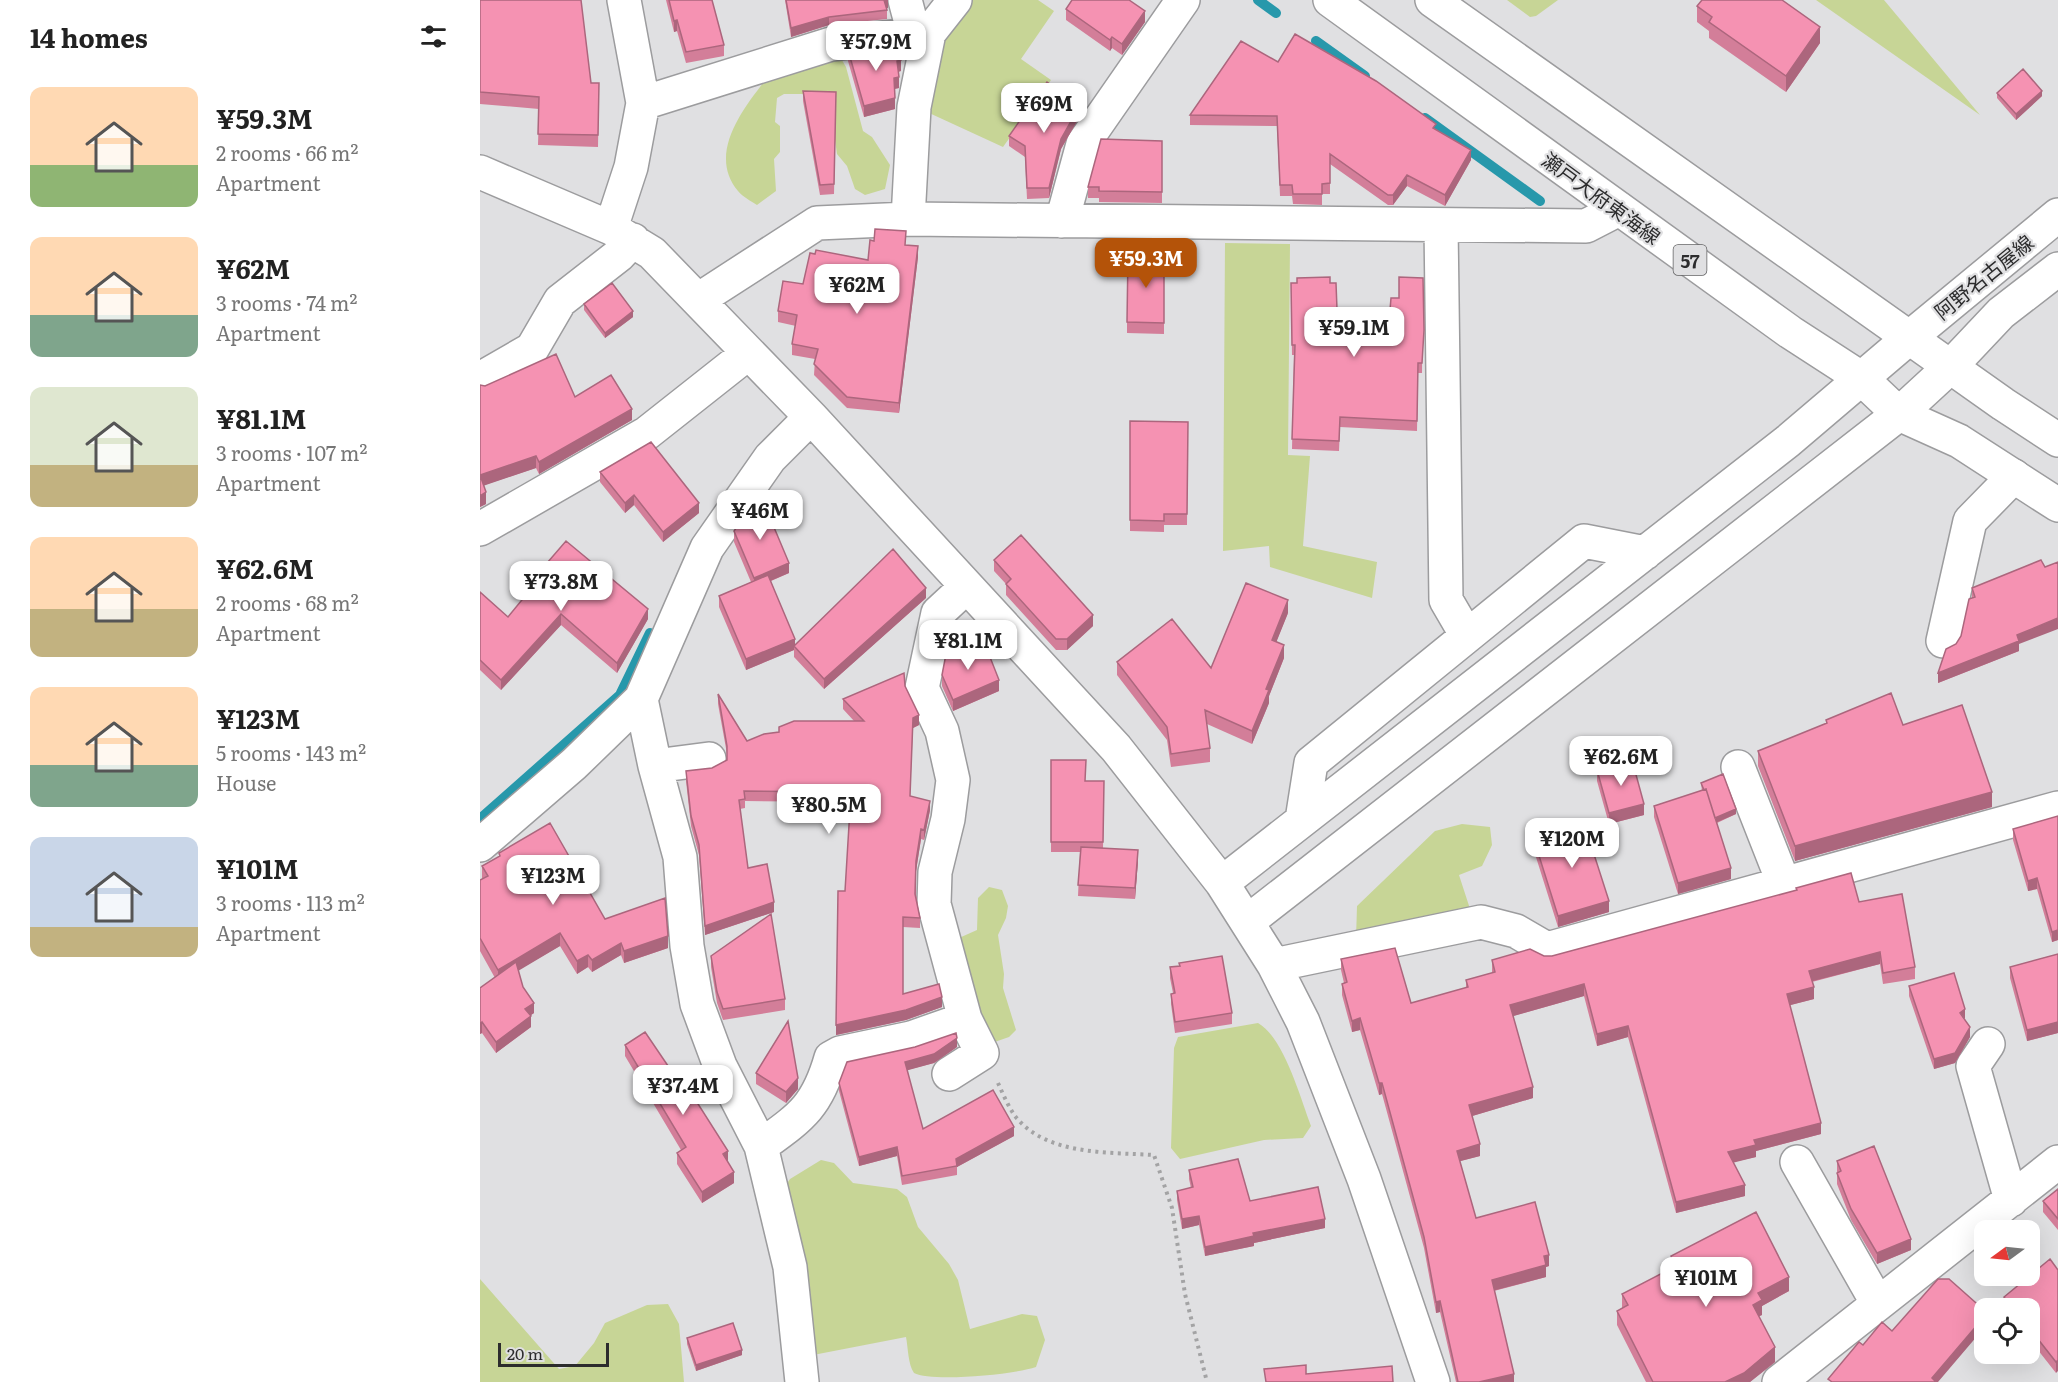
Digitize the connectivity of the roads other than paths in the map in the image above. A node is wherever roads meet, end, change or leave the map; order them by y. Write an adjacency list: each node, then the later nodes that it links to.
1 (624, 0): 8 (street)
2 (905, 0): 7 (street)
3 (956, 0): 7 (street)
4 (1183, 0): 13 (street)
5 (1330, 0): 10 (street, 瀬戸大府東海線 / 57)
6 (1432, 0): 18 (street)
7 (922, 34): 8 (street); 12 (street)
8 (643, 103): 15 (street)
9 (480, 172): 15 (street)
10 (1619, 209): 14 (street); 21 (street, 瀬戸大府東海線 / 57)
11 (2058, 215): 18 (street, 阿野名古屋線)
12 (908, 219): 13 (street); 17 (street)
13 (1062, 220): 14 (street)
14 (1441, 225): 31 (street)
15 (622, 234): 17 (street); 22 (street)
16 (2058, 269): 20 (street, 阿野名古屋線)
17 (698, 300): 19 (street)
18 (1909, 338): 20 (street); 21 (street, 阿野名古屋線)
19 (747, 354): 24 (street); 28 (street)
20 (1950, 367): 23 (street, 阿野名古屋線); 25 (street)
21 (1861, 378): 23 (street, 瀬戸大府東海線 / 57); 29 (street, 阿野名古屋線)
22 (480, 379)
23 (1899, 414): 26 (street, 瀬戸大府東海線 / 57); 42 (street, 阿野名古屋線)
24 (811, 417): 30 (street); 33 (street)
25 (2058, 440)
26 (2014, 476): 27 (street, 瀬戸大府東海線 / 57); 32 (street)
27 (2058, 505)
28 (480, 529)
29 (1645, 553): 31 (street); 38 (street, 阿野名古屋線)
30 (966, 587): 40 (street); 44 (street)
31 (1467, 636): 38 (street)
32 (1943, 641)
33 (641, 699): 35 (street); 39 (street)
34 (709, 759): 35 (street)
35 (655, 766): 47 (street)
36 (1738, 767): 41 (street)
37 (2058, 808): 41 (street)
38 (1302, 820): 40 (street, 阿野名古屋線)
39 (480, 845)
40 (1222, 883): 42 (street)
41 (1784, 884): 43 (street)
42 (1247, 922): 43 (street)
43 (1274, 964): 54 (street)
44 (965, 1019): 46 (street); 47 (street)
45 (1988, 1044): 50 (street)
46 (949, 1074)
47 (761, 1146): 53 (street)
48 (1797, 1162): 51 (street)
49 (2058, 1162): 50 (street)
50 (2011, 1200): 51 (street)
51 (1878, 1304): 52 (street)
52 (1784, 1380)
53 (802, 1382)
54 (1433, 1382)

